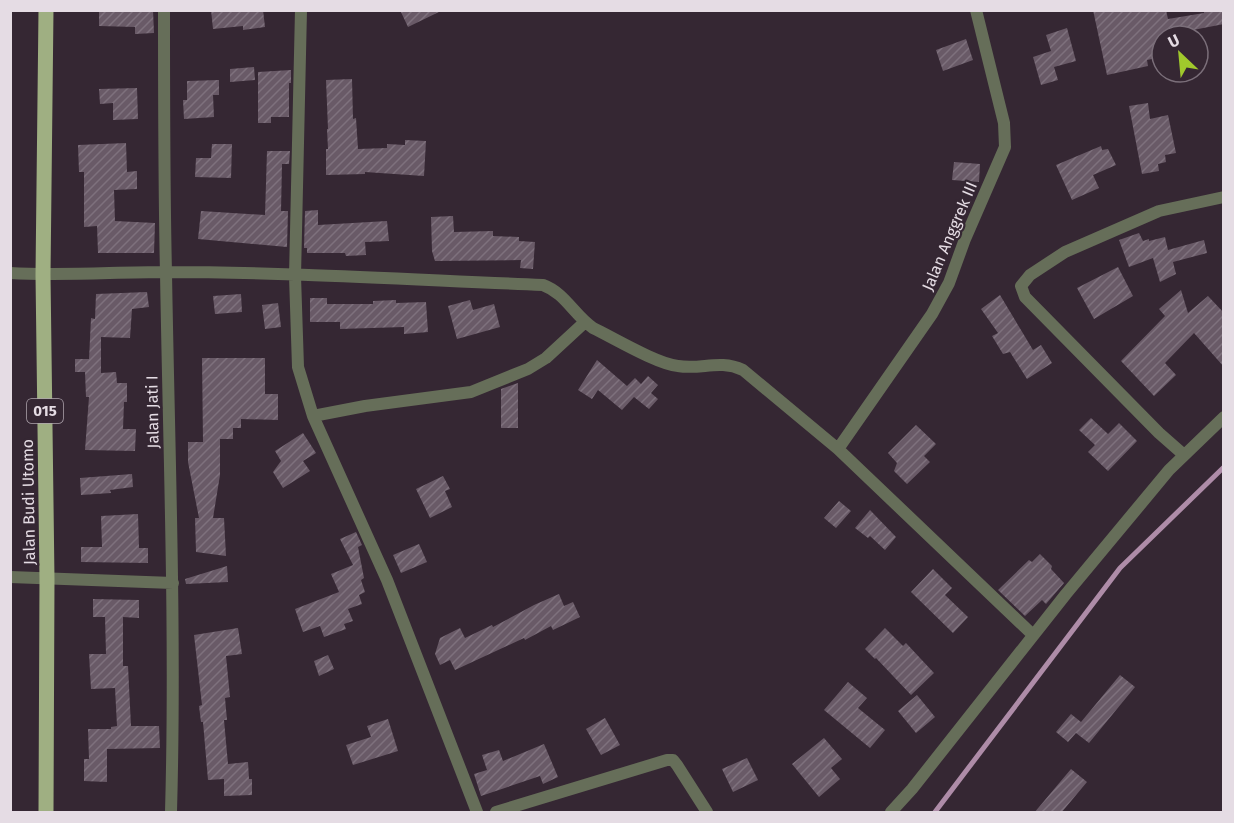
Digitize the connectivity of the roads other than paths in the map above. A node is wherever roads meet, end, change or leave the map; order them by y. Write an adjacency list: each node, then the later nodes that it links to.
1 (46, 10): 8 (main road, Jalan Budi Utomo / 015)
2 (164, 10): 6 (street, Jalan Jati I)
3 (301, 10): 9 (street)
4 (976, 10): 13 (street, Jalan Anggrek III)
5 (1224, 197): 14 (street)
6 (166, 272): 8 (street); 9 (street); 17 (street, Jalan Jati I)
7 (10, 273): 8 (street)
8 (43, 275): 16 (main road, Jalan Budi Utomo / 015)
9 (296, 276): 10 (street); 11 (street)
10 (585, 322): 11 (street); 13 (street)
11 (313, 416): 21 (street)
12 (1224, 417): 14 (street)
13 (838, 449): 18 (street)
14 (1184, 455): 18 (street)
15 (10, 577): 16 (street)
16 (47, 579): 17 (street); 19 (main road, Jalan Budi Utomo / 015)
17 (173, 583): 20 (street, Jalan Jati I)
18 (1033, 635): 24 (street)
19 (46, 813)
20 (171, 813)
21 (477, 813)
22 (496, 813): 23 (street)
23 (707, 813)
24 (891, 813)

